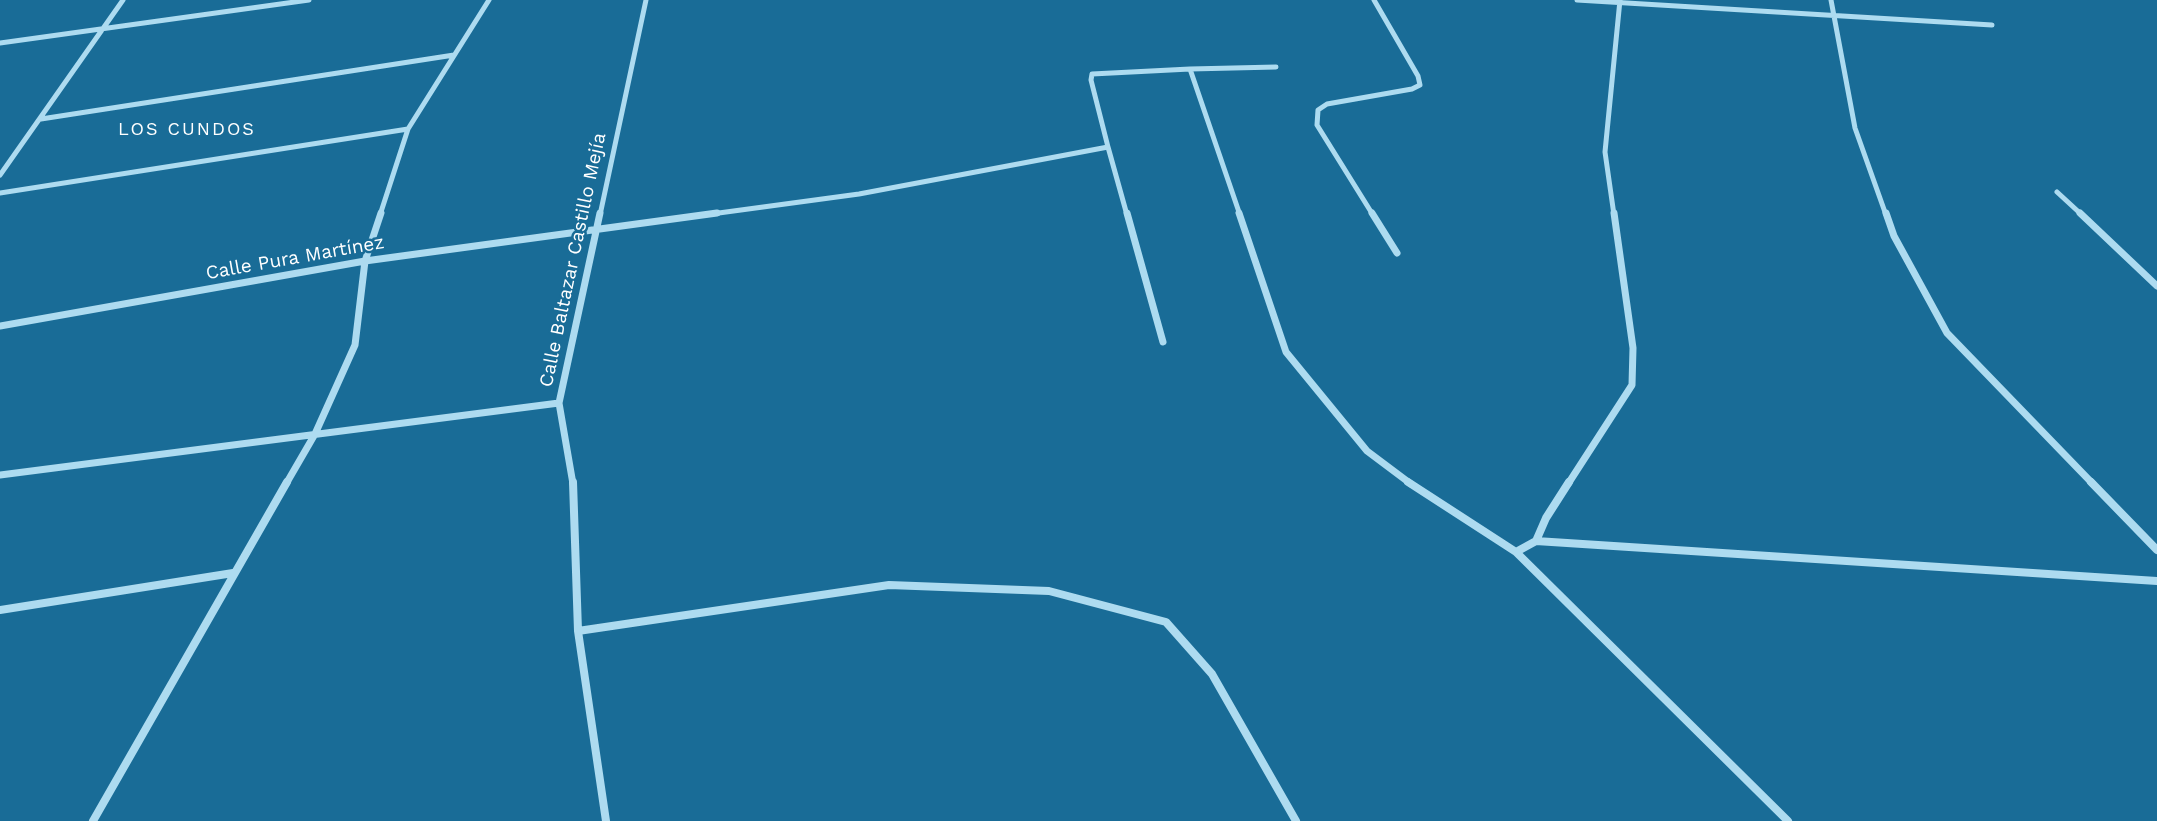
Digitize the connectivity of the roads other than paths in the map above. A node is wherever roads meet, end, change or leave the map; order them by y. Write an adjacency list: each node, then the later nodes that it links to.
1 (124, 0): 11 (street)
2 (309, 0): 11 (street)
3 (489, 0): 13 (street)
4 (646, 0): 22 (street, Calle Baltazar Castillo Mejía)
5 (1374, 0): 23 (street)
6 (1577, 0): 8 (street)
7 (1831, 0): 9 (street)
8 (1619, 2): 9 (street); 31 (street)
9 (1836, 16): 10 (street); 32 (street)
10 (1992, 25)
11 (106, 28): 12 (street); 16 (street)
12 (0, 43)
13 (454, 55): 16 (street); 17 (street)
14 (1276, 67): 15 (street)
15 (1190, 69): 18 (street); 33 (street)
16 (41, 119): 19 (street)
17 (408, 129): 21 (street); 24 (street)
18 (1108, 147): 22 (street, Calle Pura Martínez); 27 (street)
19 (0, 175)
20 (2057, 192): 25 (street)
21 (0, 193)
22 (596, 229): 24 (street, Calle Pura Martínez); 28 (street, Calle Baltazar Castillo Mejía)
23 (1397, 253)
24 (365, 261): 26 (street, Calle Pura Martínez); 29 (street)
25 (2157, 286)
26 (0, 326)
27 (1163, 342)
28 (559, 403): 29 (street); 37 (street, Calle Baltazar Castillo Mejía)
29 (314, 435): 30 (street); 34 (street)
30 (0, 475)
31 (1536, 541): 33 (street); 35 (street)
32 (2157, 550)
33 (1516, 552): 41 (street)
34 (233, 573): 36 (street); 38 (street)
35 (2157, 581)
36 (0, 610)
37 (578, 631): 39 (street, Calle Baltazar Castillo Mejía); 40 (street)
38 (93, 821)
39 (606, 821)
40 (1296, 821)
41 (1788, 821)

